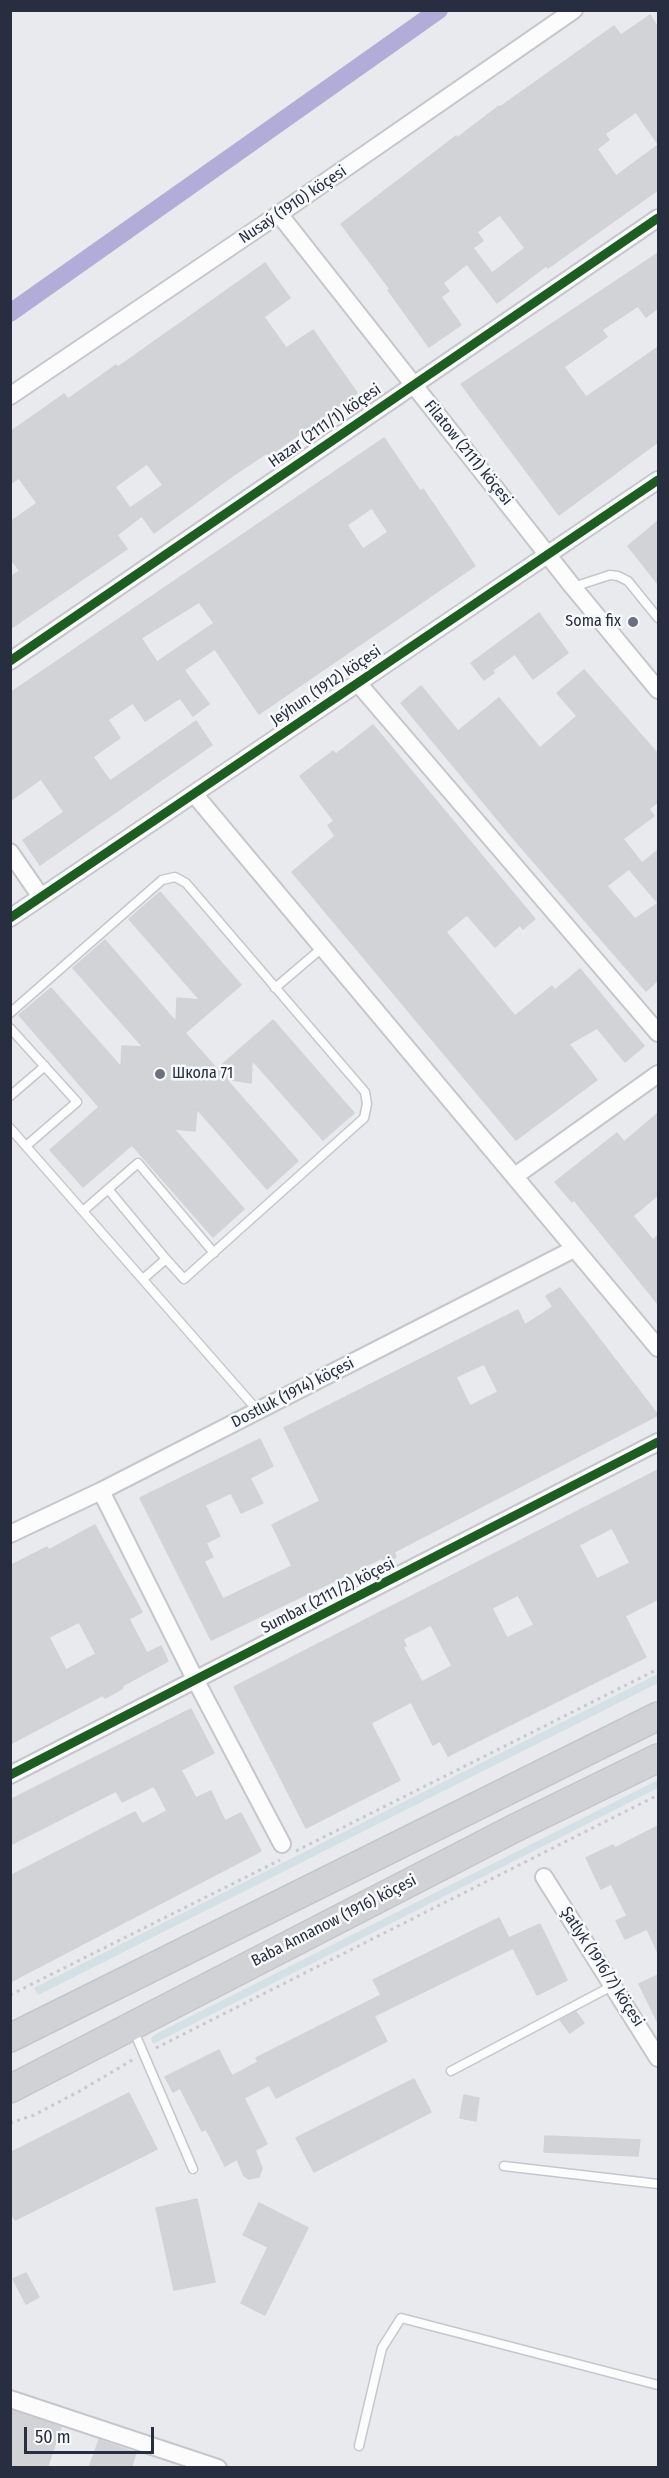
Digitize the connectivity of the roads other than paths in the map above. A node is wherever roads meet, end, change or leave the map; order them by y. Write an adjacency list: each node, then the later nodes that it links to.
1 (573, 10): 2 (street, Nusaý (1910) köçesi)
2 (279, 214): 4 (street, Filatow (2111) köçesi); 5 (street, Nusaý (1910) köçesi)
3 (658, 218): 4 (street, Hazar (2111/1) köçesi)
4 (413, 384): 7 (street, Filatow (2111) köçesi); 10 (street, Hazar (2111/1) köçesi)
5 (10, 396)
6 (658, 480): 7 (street, Jeýhun (1912) köçesi)
7 (549, 555): 8 (street, Filatow (2111) köçesi); 11 (street, Jeýhun (1912) köçesi)
8 (573, 587): 9 (lane); 12 (street, Filatow (2111) köçesi)
9 (658, 618)
10 (10, 661)
11 (357, 682): 13 (street, Jeýhun (1912) köçesi); 21 (street)
12 (658, 690)
13 (195, 795): 15 (street, Jeýhun (1912) köçesi); 17 (street)
14 (10, 852): 15 (street)
15 (41, 897): 16 (street, Jeýhun (1912) köçesi)
16 (10, 918)
17 (322, 948): 18 (lane); 27 (street)
18 (275, 988): 19 (lane); 31 (lane)
19 (10, 1013)
20 (10, 1028): 22 (lane)
21 (658, 1033)
22 (45, 1066): 24 (lane); 26 (lane)
23 (658, 1074): 27 (street)
24 (10, 1096)
25 (10, 1128): 26 (lane)
26 (26, 1146): 29 (lane)
27 (515, 1176): 30 (street)
28 (108, 1189): 29 (lane); 31 (lane); 32 (lane)
29 (82, 1211): 33 (lane)
30 (574, 1249): 34 (street); 35 (street, Dostluk (1914) köçesi)
31 (214, 1252): 32 (lane)
32 (166, 1259): 33 (lane)
33 (143, 1279): 35 (lane)
34 (658, 1348)
35 (258, 1412): 37 (street, Dostluk (1914) köçesi)
36 (658, 1442): 39 (street, Sumbar (2111/2) köçesi)
37 (101, 1491): 38 (street, Dostluk (1914) köçesi); 39 (street)
38 (10, 1534)
39 (196, 1681): 42 (street, Sumbar (2111/2) köçesi); 43 (street)
40 (658, 1716): 47 (main road)
41 (658, 1758): 46 (main road, Baba Annanow (1916) köçesi)
42 (10, 1775)
43 (282, 1844)
44 (544, 1877): 45 (street, Şatlyk (1916/7) köçesi)
45 (612, 1986): 48 (street, Şatlyk (1916/7) köçesi); 49 (lane)
46 (132, 2026): 50 (main road, Baba Annanow (1916) köçesi); 52 (lane)
47 (10, 2038)
48 (657, 2049)
49 (451, 2071)
50 (10, 2088)
51 (504, 2166): 53 (lane)
52 (193, 2169)
53 (658, 2184)
54 (658, 2385): 56 (lane)
55 (10, 2399): 57 (street)
56 (359, 2446)
57 (218, 2468)

